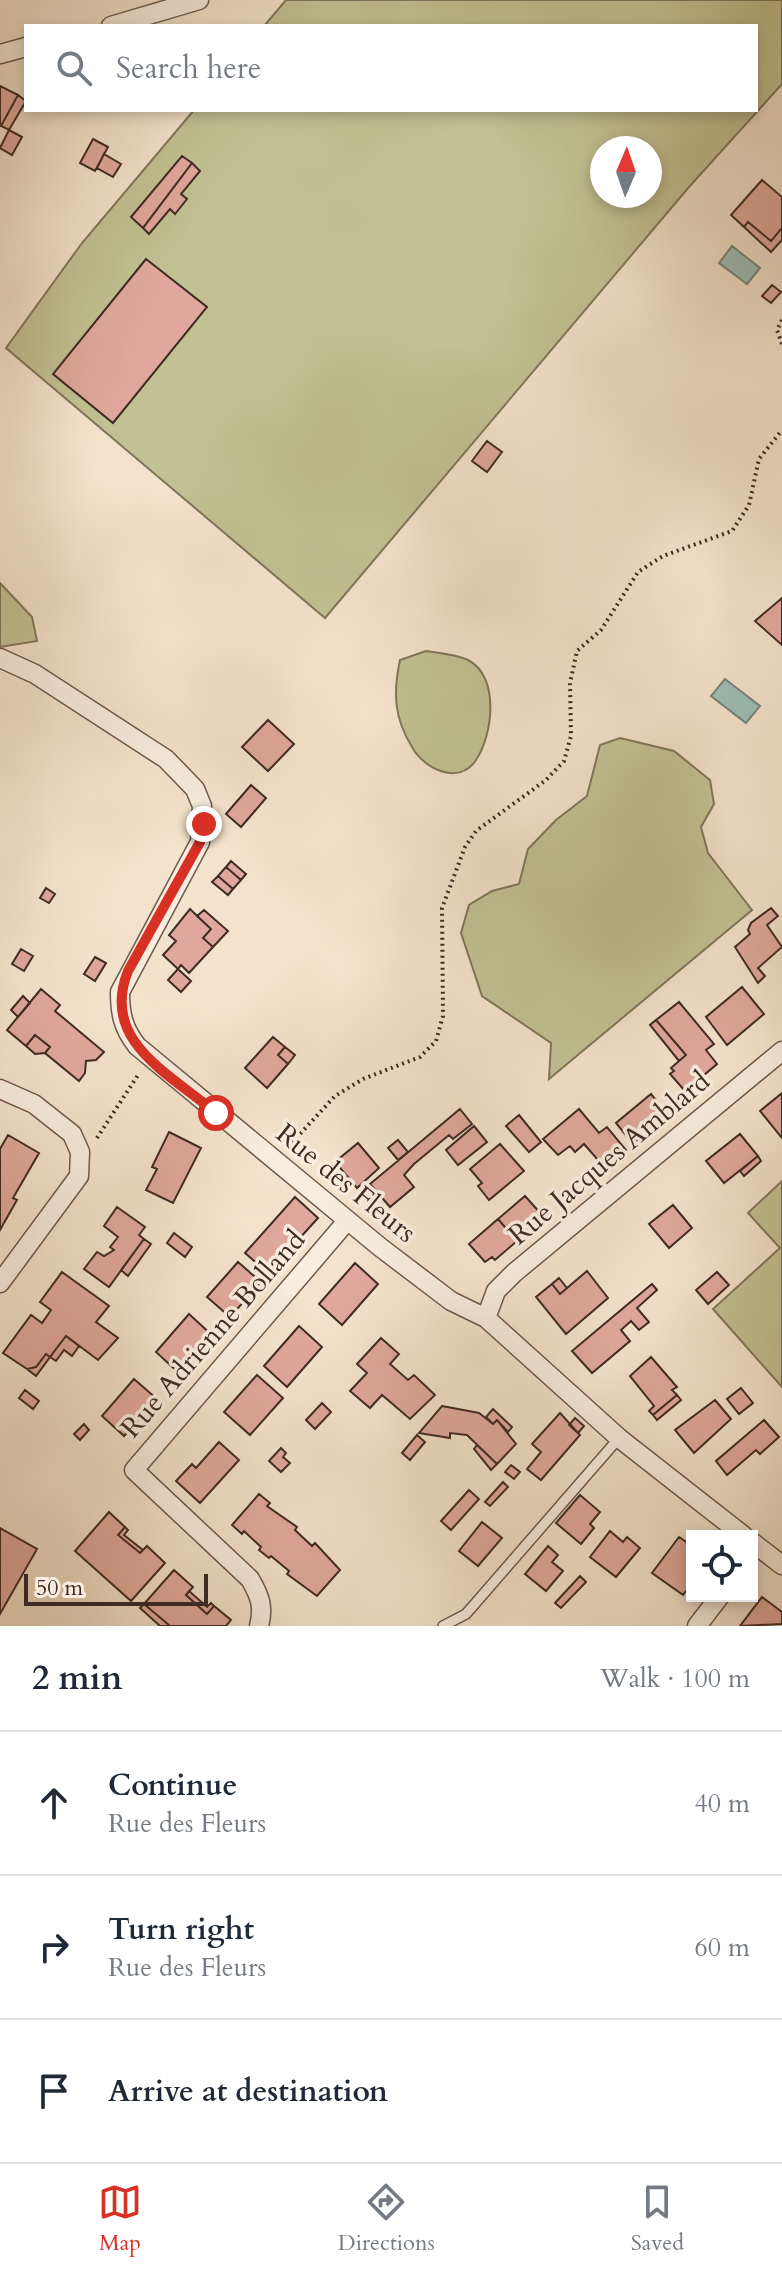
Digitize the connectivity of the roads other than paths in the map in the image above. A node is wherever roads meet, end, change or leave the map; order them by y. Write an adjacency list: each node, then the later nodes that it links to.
1 (199, 0): 2 (street)
2 (118, 24)
3 (24, 48): 4 (street)
4 (0, 54)
5 (0, 658): 8 (street, Rue des Fleurs)
6 (782, 1051): 10 (street, Rue Jacques Amblard)
7 (0, 1089): 9 (street)
8 (347, 1221): 10 (street, Rue des Fleurs); 16 (street, Rue Adrienne Bolland)
9 (0, 1283)
10 (486, 1318): 11 (street, Rue des Fleurs)
11 (619, 1438): 12 (street, Rue des Fleurs); 17 (lane)
12 (734, 1530)
13 (758, 1549): 14 (street, Rue des Fleurs)
14 (782, 1565)
15 (715, 1602): 18 (street)
16 (259, 1626)
17 (443, 1626)
18 (697, 1626)

